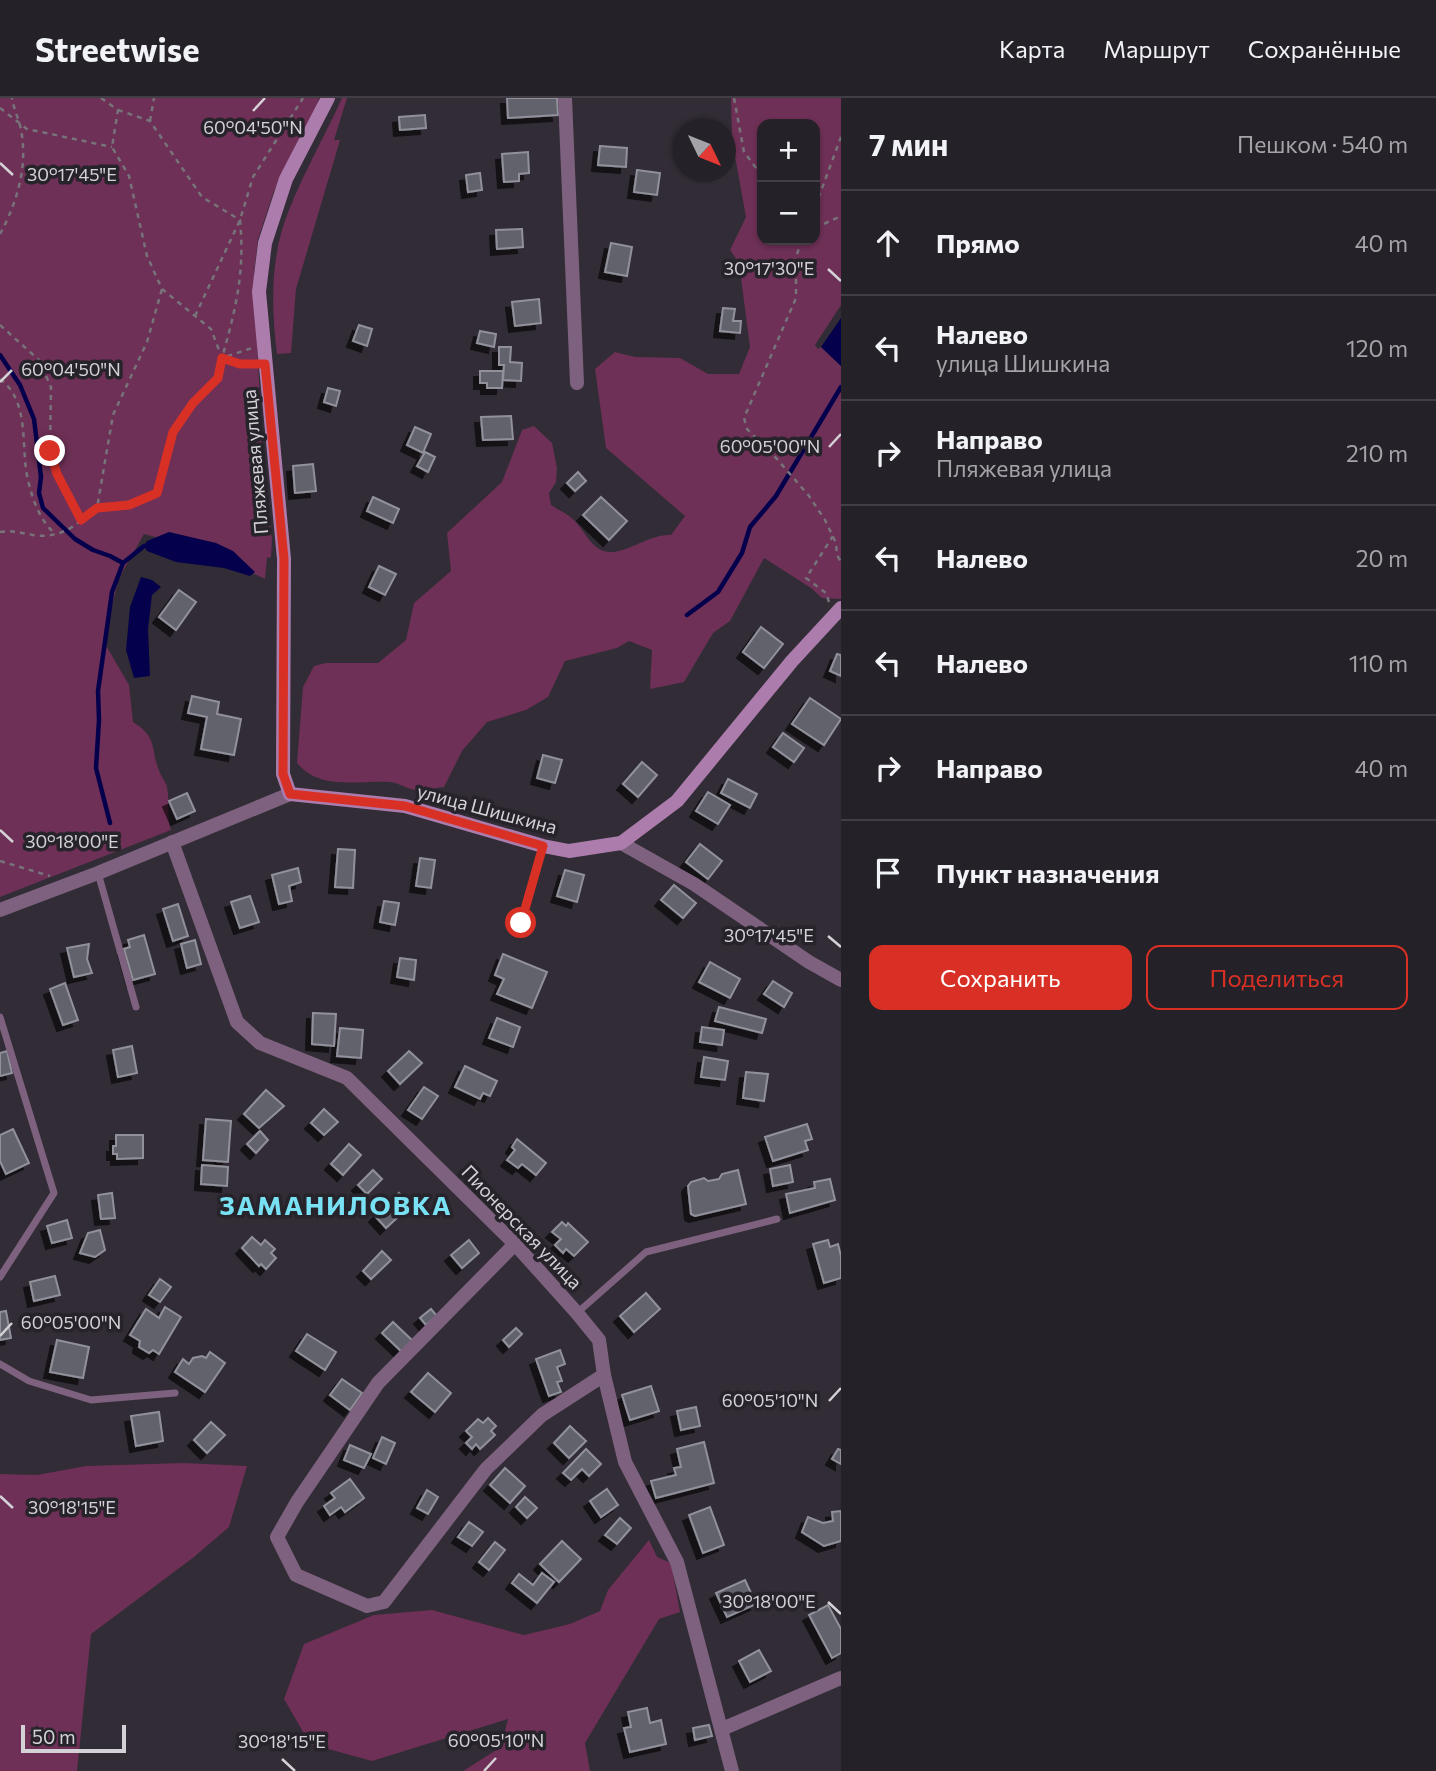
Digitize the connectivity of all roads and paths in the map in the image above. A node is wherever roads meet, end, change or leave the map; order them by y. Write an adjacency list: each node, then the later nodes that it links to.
1 (12, 98): 11 (path)
2 (101, 98): 9 (path)
3 (154, 98): 10 (path)
4 (303, 98): 17 (path)
5 (328, 98): 24 (street, Пляжевая улица)
6 (565, 98): 28 (street)
7 (734, 98): 14 (path)
8 (0, 108): 11 (path)
9 (118, 110): 10 (path); 13 (path)
10 (150, 121): 17 (path)
11 (18, 122): 13 (path); 19 (path)
12 (841, 137): 15 (path)
13 (112, 147): 21 (path)
14 (757, 169)
15 (820, 194)
16 (841, 216): 18 (path)
17 (240, 220): 22 (path); 25 (path)
18 (820, 226)
19 (0, 234)
20 (800, 245): 33 (path)
21 (162, 289): 22 (path); 29 (path)
22 (195, 316): 25 (path)
23 (0, 325): 30 (path)
24 (263, 344): 25 (path); 26 (street, Пляжевая улица)
25 (222, 358): 26 (path); 29 (path)
26 (265, 364): 36 (street, Пляжевая улица)
27 (0, 379): 32 (path)
28 (577, 383)
29 (97, 508): 30 (path)
30 (81, 520): 32 (path)
31 (0, 532): 32 (path)
32 (54, 533)
33 (833, 537): 34 (path); 35 (path)
34 (841, 562)
35 (838, 611): 38 (street, улица Шишкина)
36 (290, 794): 37 (street, улица Шишкина); 39 (street, улица Шишкина)
37 (172, 842): 41 (street, улица Шишкина); 49 (street, Пионерская улица)
38 (621, 843): 39 (street, улица Шишкина); 45 (street)
39 (543, 846): 44 (lane)
40 (0, 861): 42 (path)
41 (98, 873): 42 (street, улица Шишкина); 46 (lane)
42 (75, 881): 43 (street, улица Шишкина)
43 (0, 910)
44 (521, 923)
45 (841, 980)
46 (136, 1007)
47 (0, 1017): 50 (lane)
48 (777, 1219): 51 (lane)
49 (514, 1244): 51 (street, Пионерская улица); 53 (street)
50 (0, 1277)
51 (577, 1313): 53 (street, Пионерская улица)
52 (0, 1364): 54 (lane)
53 (604, 1376): 56 (street, Пионерская улица)
54 (175, 1393)
55 (841, 1678): 56 (street)
56 (722, 1729): 57 (street, Пионерская улица)
57 (732, 1771)

